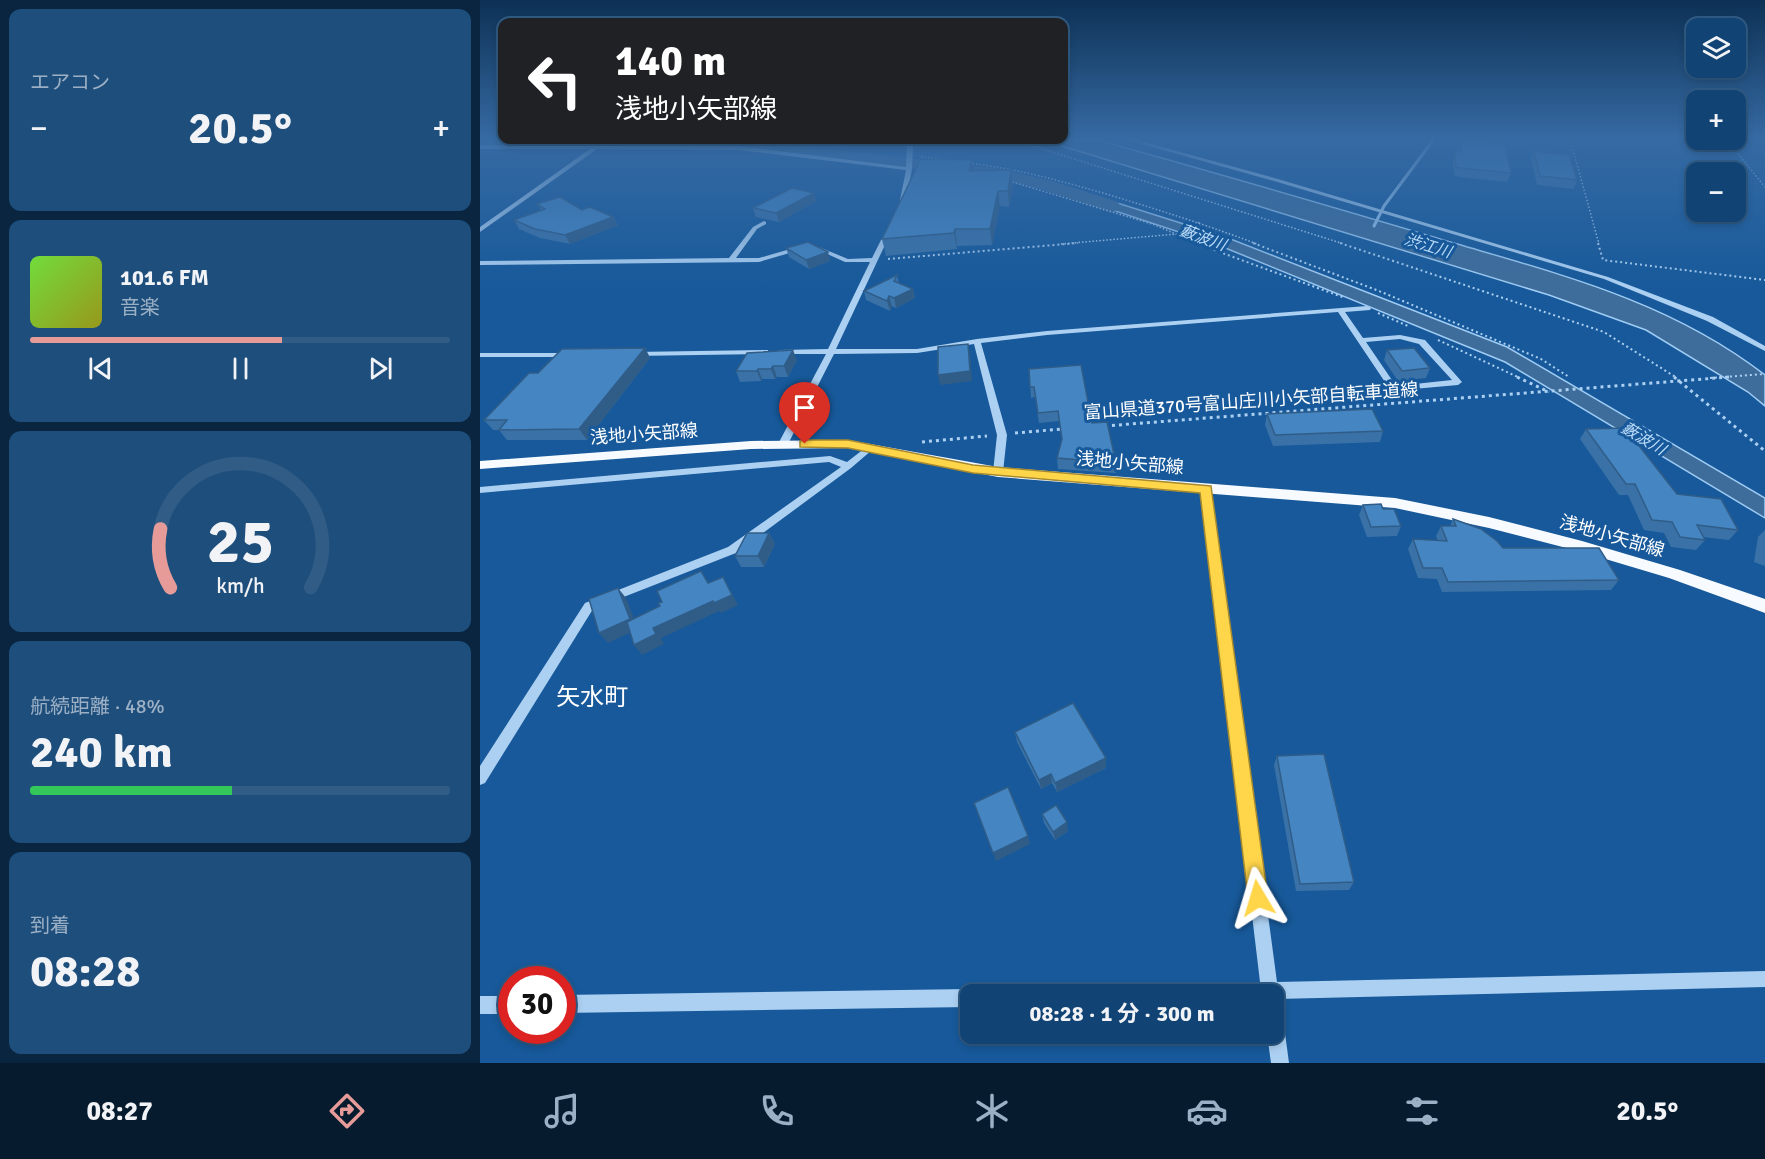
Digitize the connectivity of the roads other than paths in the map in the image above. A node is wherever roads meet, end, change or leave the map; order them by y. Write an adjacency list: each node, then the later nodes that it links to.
1 (537, 189): 7 (street)
2 (907, 189): 4 (street)
3 (1305, 189): 15 (street)
4 (901, 204)
5 (892, 222): 9 (street)
6 (764, 223): 8 (street)
7 (480, 230)
8 (731, 260): 9 (street); 10 (street)
9 (874, 260): 16 (street)
10 (480, 263)
11 (1367, 308): 12 (street)
12 (1340, 310): 13 (street); 14 (street)
13 (1361, 340): 13 (street)
14 (977, 341): 16 (street); 24 (street)
15 (1765, 349)
16 (831, 352): 17 (street); 20 (street)
17 (624, 354)
18 (480, 355): 19 (street)
19 (578, 355)
20 (783, 444): 21 (main road, 浅地小矢部線); 22 (main road, 浅地小矢部線)
21 (869, 448): 23 (street); 24 (main road, 浅地小矢部線)
22 (480, 465)
23 (848, 466): 26 (street); 28 (street)
24 (998, 471): 25 (main road, 浅地小矢部線)
25 (1206, 489): 27 (main road, 浅地小矢部線); 30 (street)
26 (480, 490)
27 (1765, 606)
28 (480, 778)
29 (1765, 978): 31 (street)
30 (1269, 984)
31 (1284, 992)
32 (960, 998): 33 (street)
33 (576, 1004)
34 (480, 1005): 35 (street)
35 (498, 1005)
36 (1277, 1044): 37 (street)
37 (1280, 1063)

